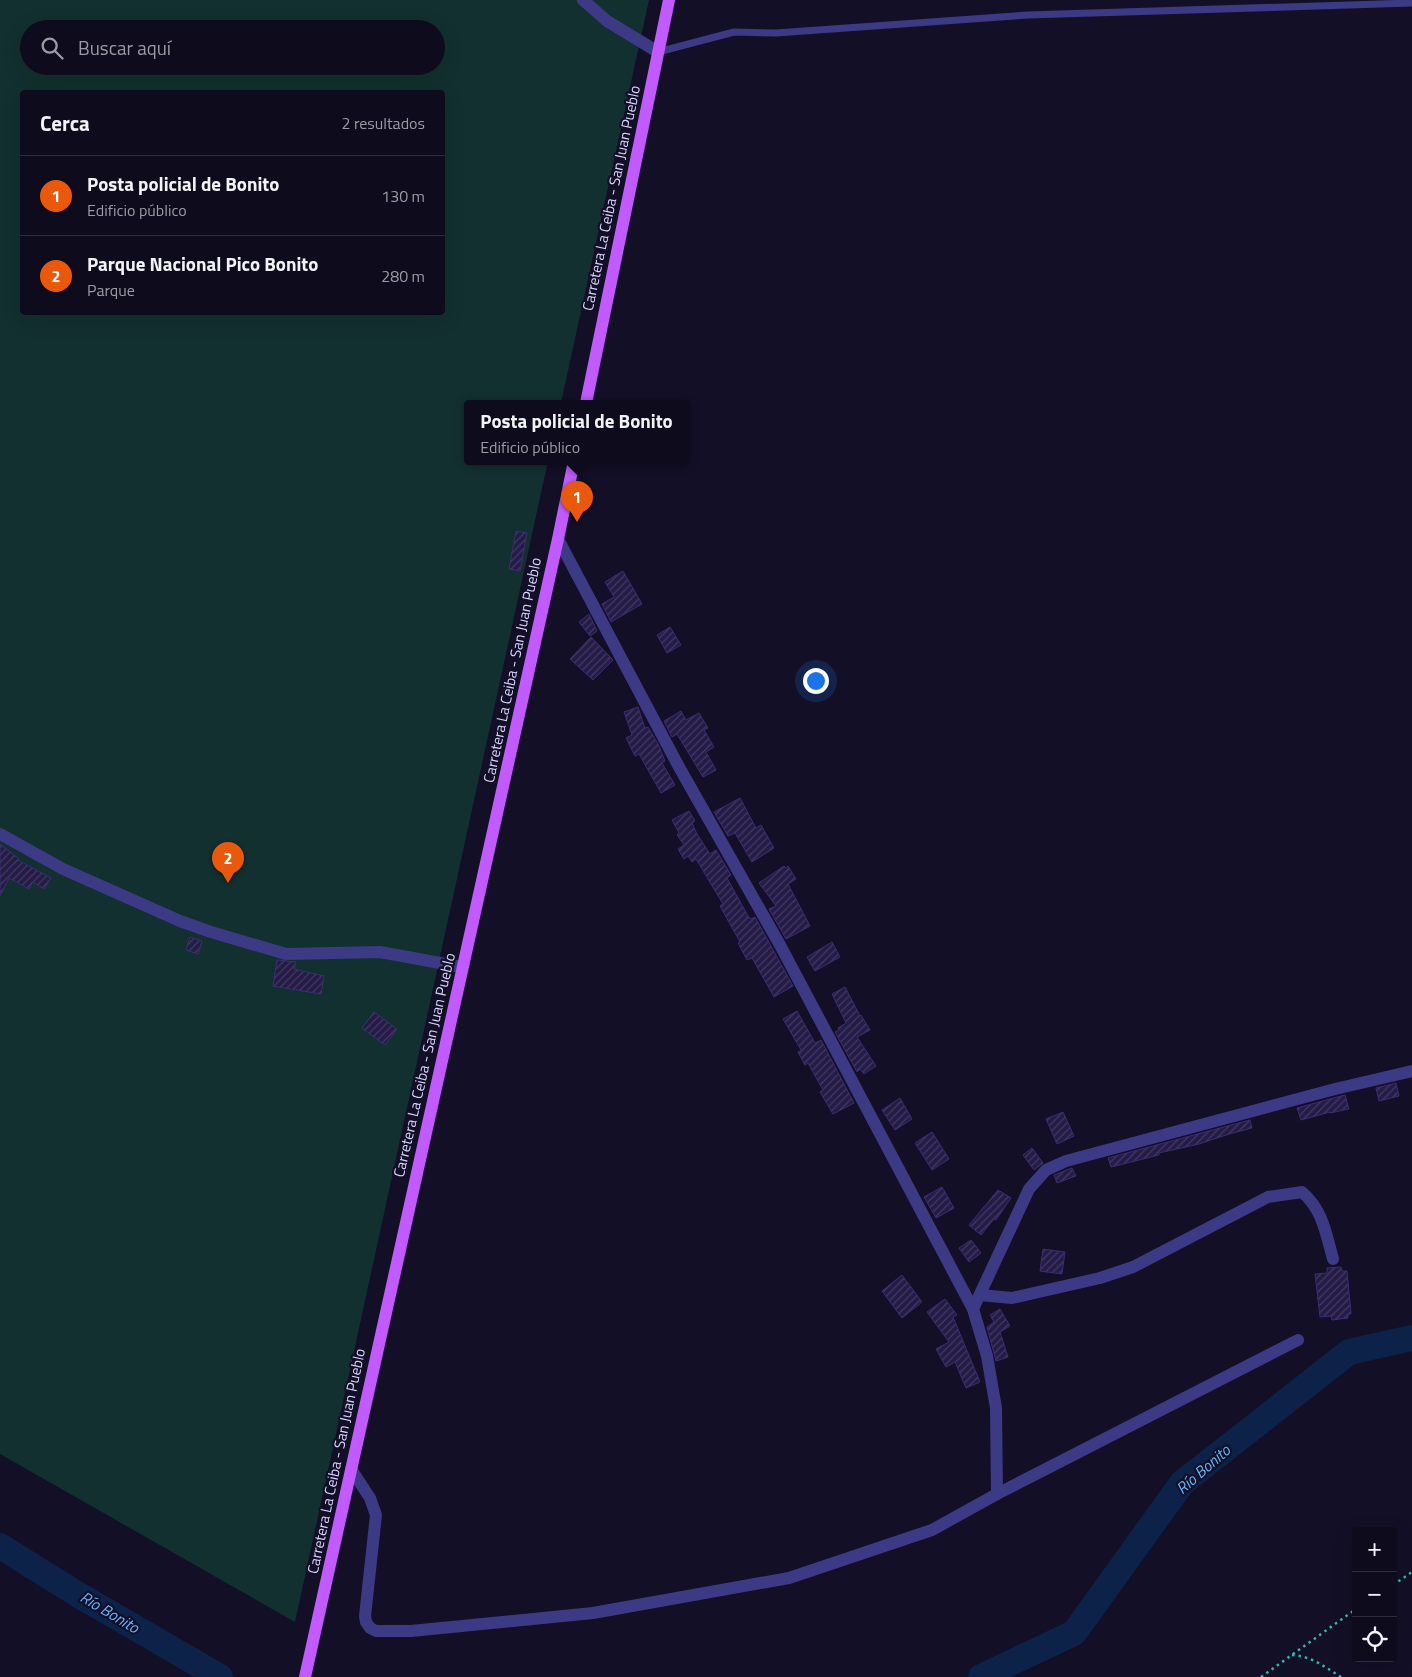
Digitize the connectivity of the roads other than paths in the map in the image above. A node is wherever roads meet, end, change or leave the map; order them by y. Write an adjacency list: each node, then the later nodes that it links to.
1 (583, 0): 4 (street)
2 (670, 0): 4 (main road, Carretera La Ceiba - San Juan Pueblo)
3 (1412, 4): 4 (lane)
4 (658, 52): 5 (main road, Carretera La Ceiba - San Juan Pueblo)
5 (587, 400)
6 (573, 465): 7 (main road, Carretera La Ceiba - San Juan Pueblo)
7 (558, 539): 9 (main road, Carretera La Ceiba - San Juan Pueblo); 13 (street)
8 (0, 834): 9 (street)
9 (462, 966): 15 (main road, Carretera La Ceiba - San Juan Pueblo)
10 (1412, 1072): 12 (street)
11 (1333, 1259): 12 (street)
12 (980, 1296): 13 (street)
13 (974, 1309): 16 (street)
14 (1298, 1340): 16 (street)
15 (351, 1469): 16 (street); 17 (main road, Carretera La Ceiba - San Juan Pueblo)
16 (997, 1494)
17 (305, 1677)

